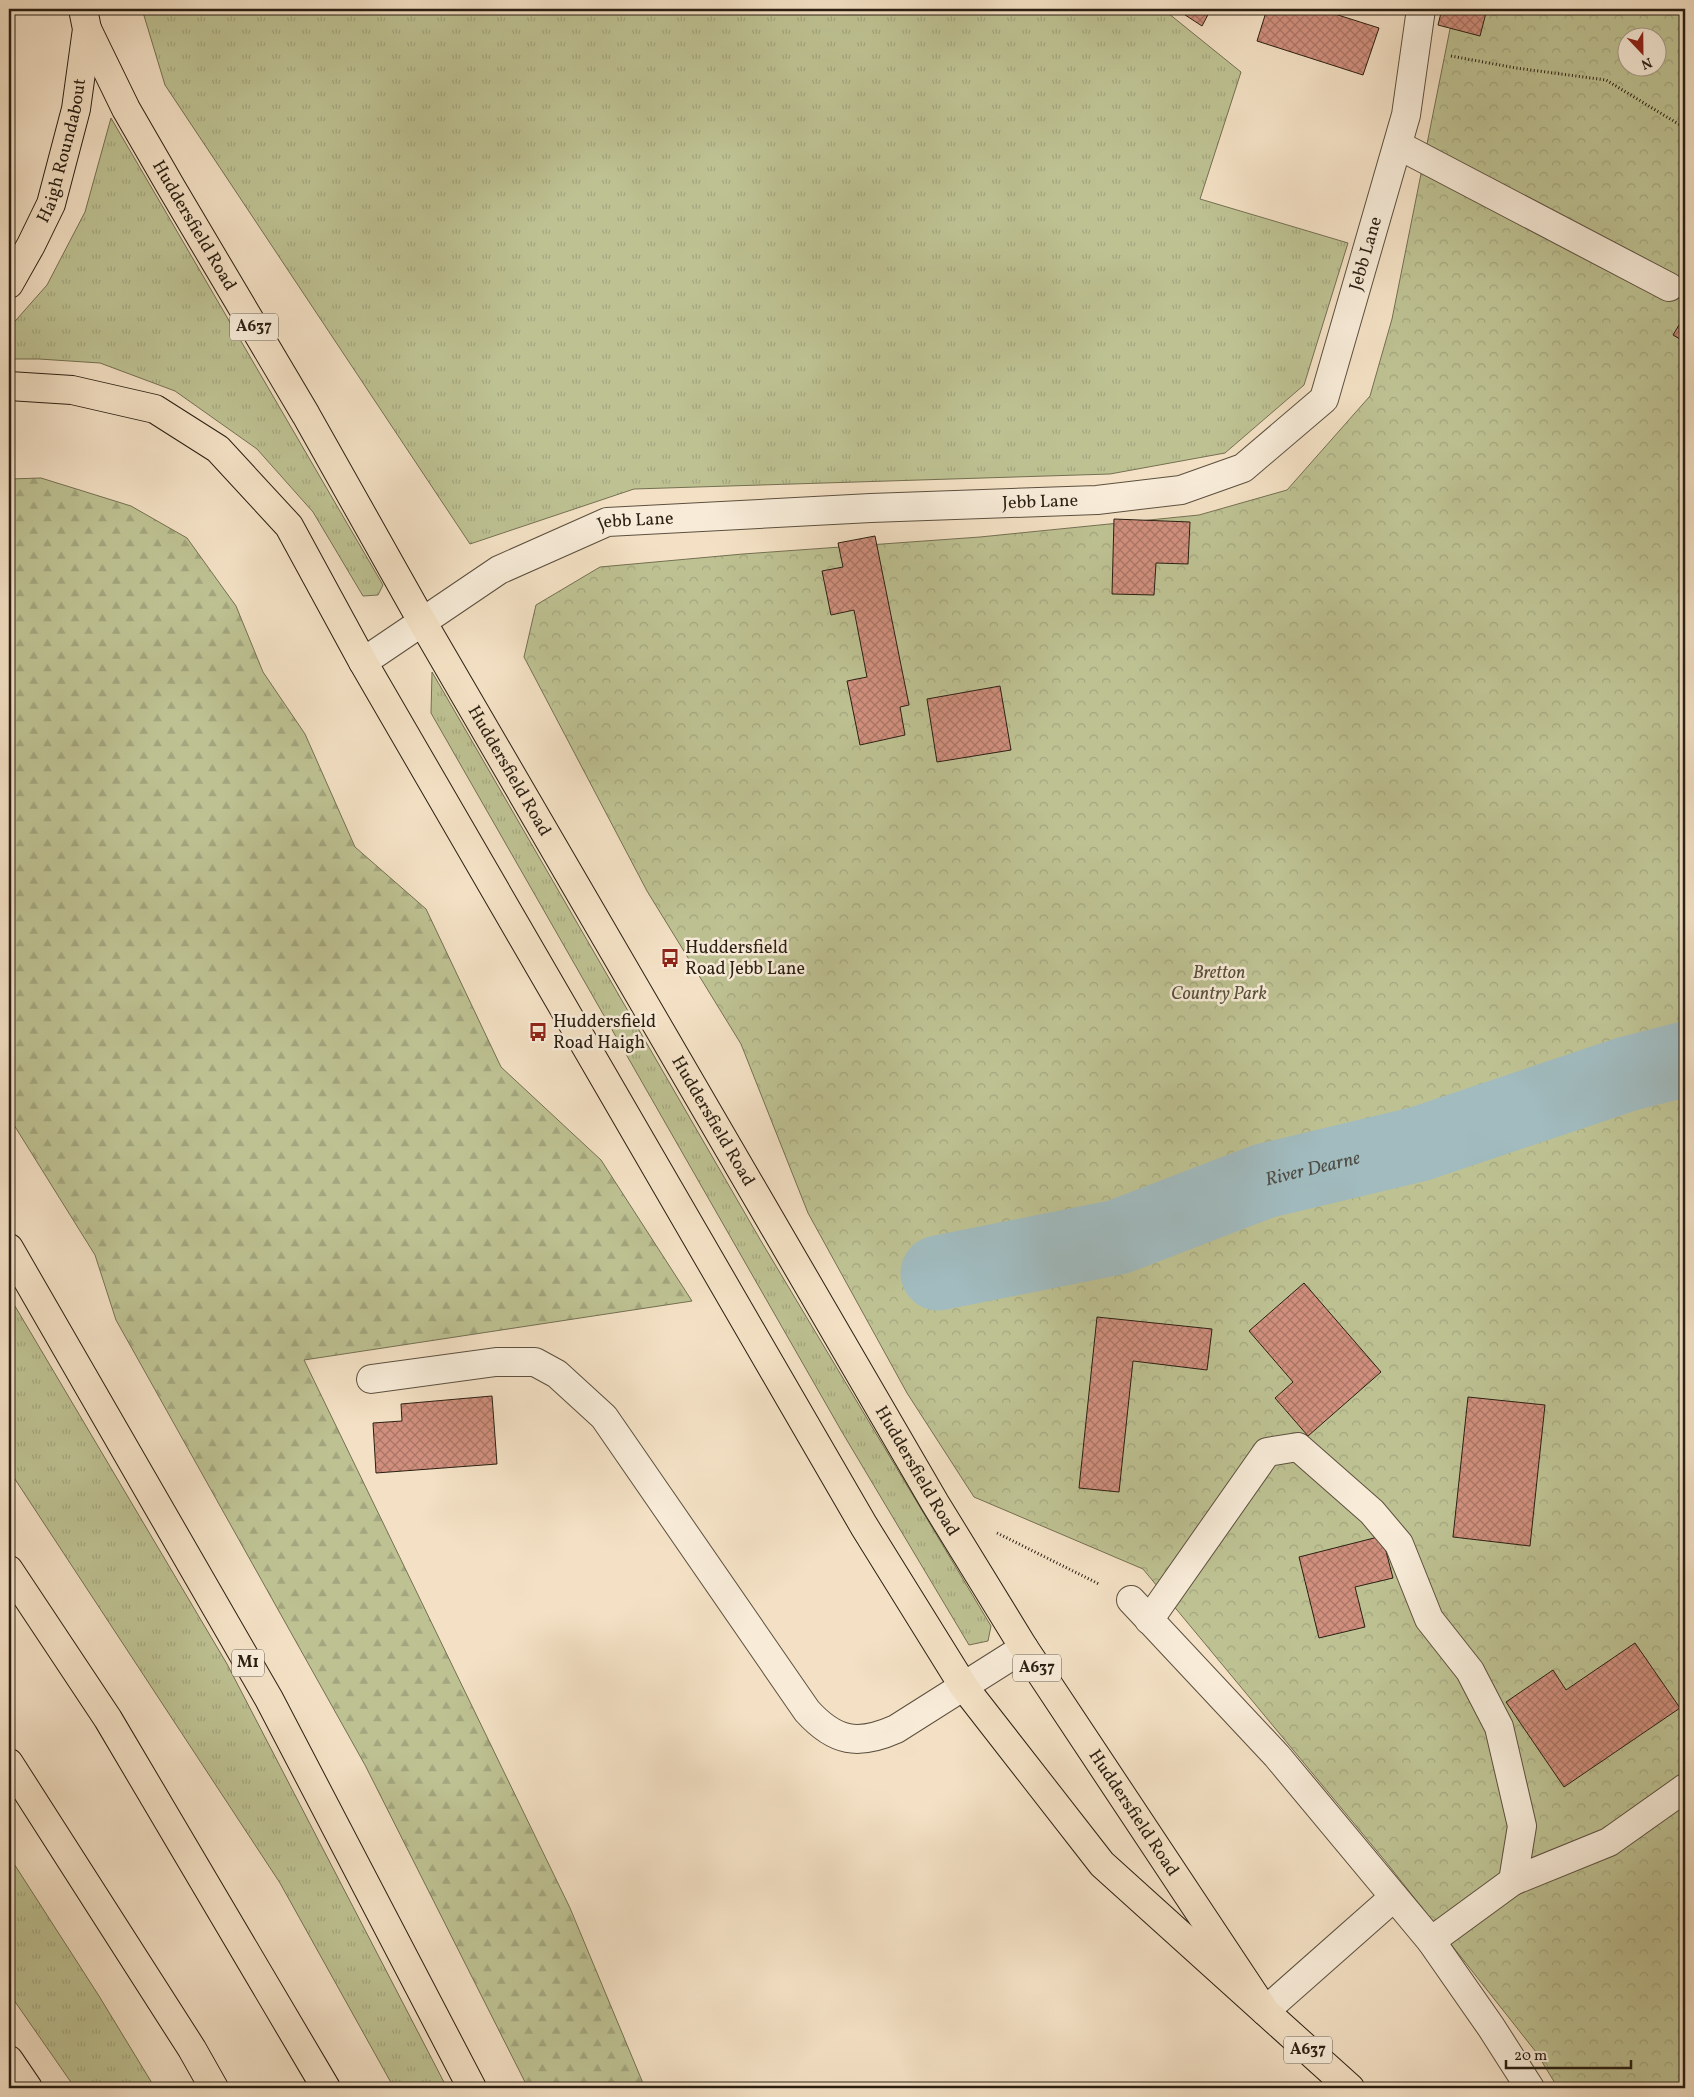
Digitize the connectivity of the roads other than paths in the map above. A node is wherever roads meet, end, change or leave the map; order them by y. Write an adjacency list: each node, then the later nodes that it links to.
1 (1421, 9): 3 (street, Jebb Lane)
2 (85, 19): 4 (highway, Haigh Roundabout); 7 (highway, Huddersfield Road / A637)
3 (1398, 145): 5 (street); 7 (street, Jebb Lane)
4 (9, 284)
5 (1669, 287)
6 (9, 386): 8 (highway, Huddersfield Road)
7 (423, 623): 8 (street, Jebb Lane); 14 (highway, Huddersfield Road / A637)
8 (363, 662): 15 (highway, Huddersfield Road)
9 (9, 1248): 26 (highway, M1)
10 (371, 1379): 15 (street)
11 (9, 1570): 25 (highway)
12 (1131, 1600): 13 (street)
13 (1150, 1620): 18 (street); 19 (street)
14 (1024, 1648): 15 (street); 21 (highway, Huddersfield Road / A637)
15 (964, 1687): 21 (highway, Huddersfield Road)
16 (9, 1763): 24 (highway)
17 (1685, 1788): 18 (street)
18 (1513, 1881): 20 (street)
19 (1394, 1897): 20 (street); 21 (street)
20 (1431, 1941): 28 (street)
21 (1266, 2011): 27 (highway, Huddersfield Road / A637)
22 (9, 2060): 23 (highway)
23 (28, 2088)
24 (214, 2088)
25 (326, 2088)
26 (472, 2088)
27 (1350, 2088)
28 (1530, 2088)

